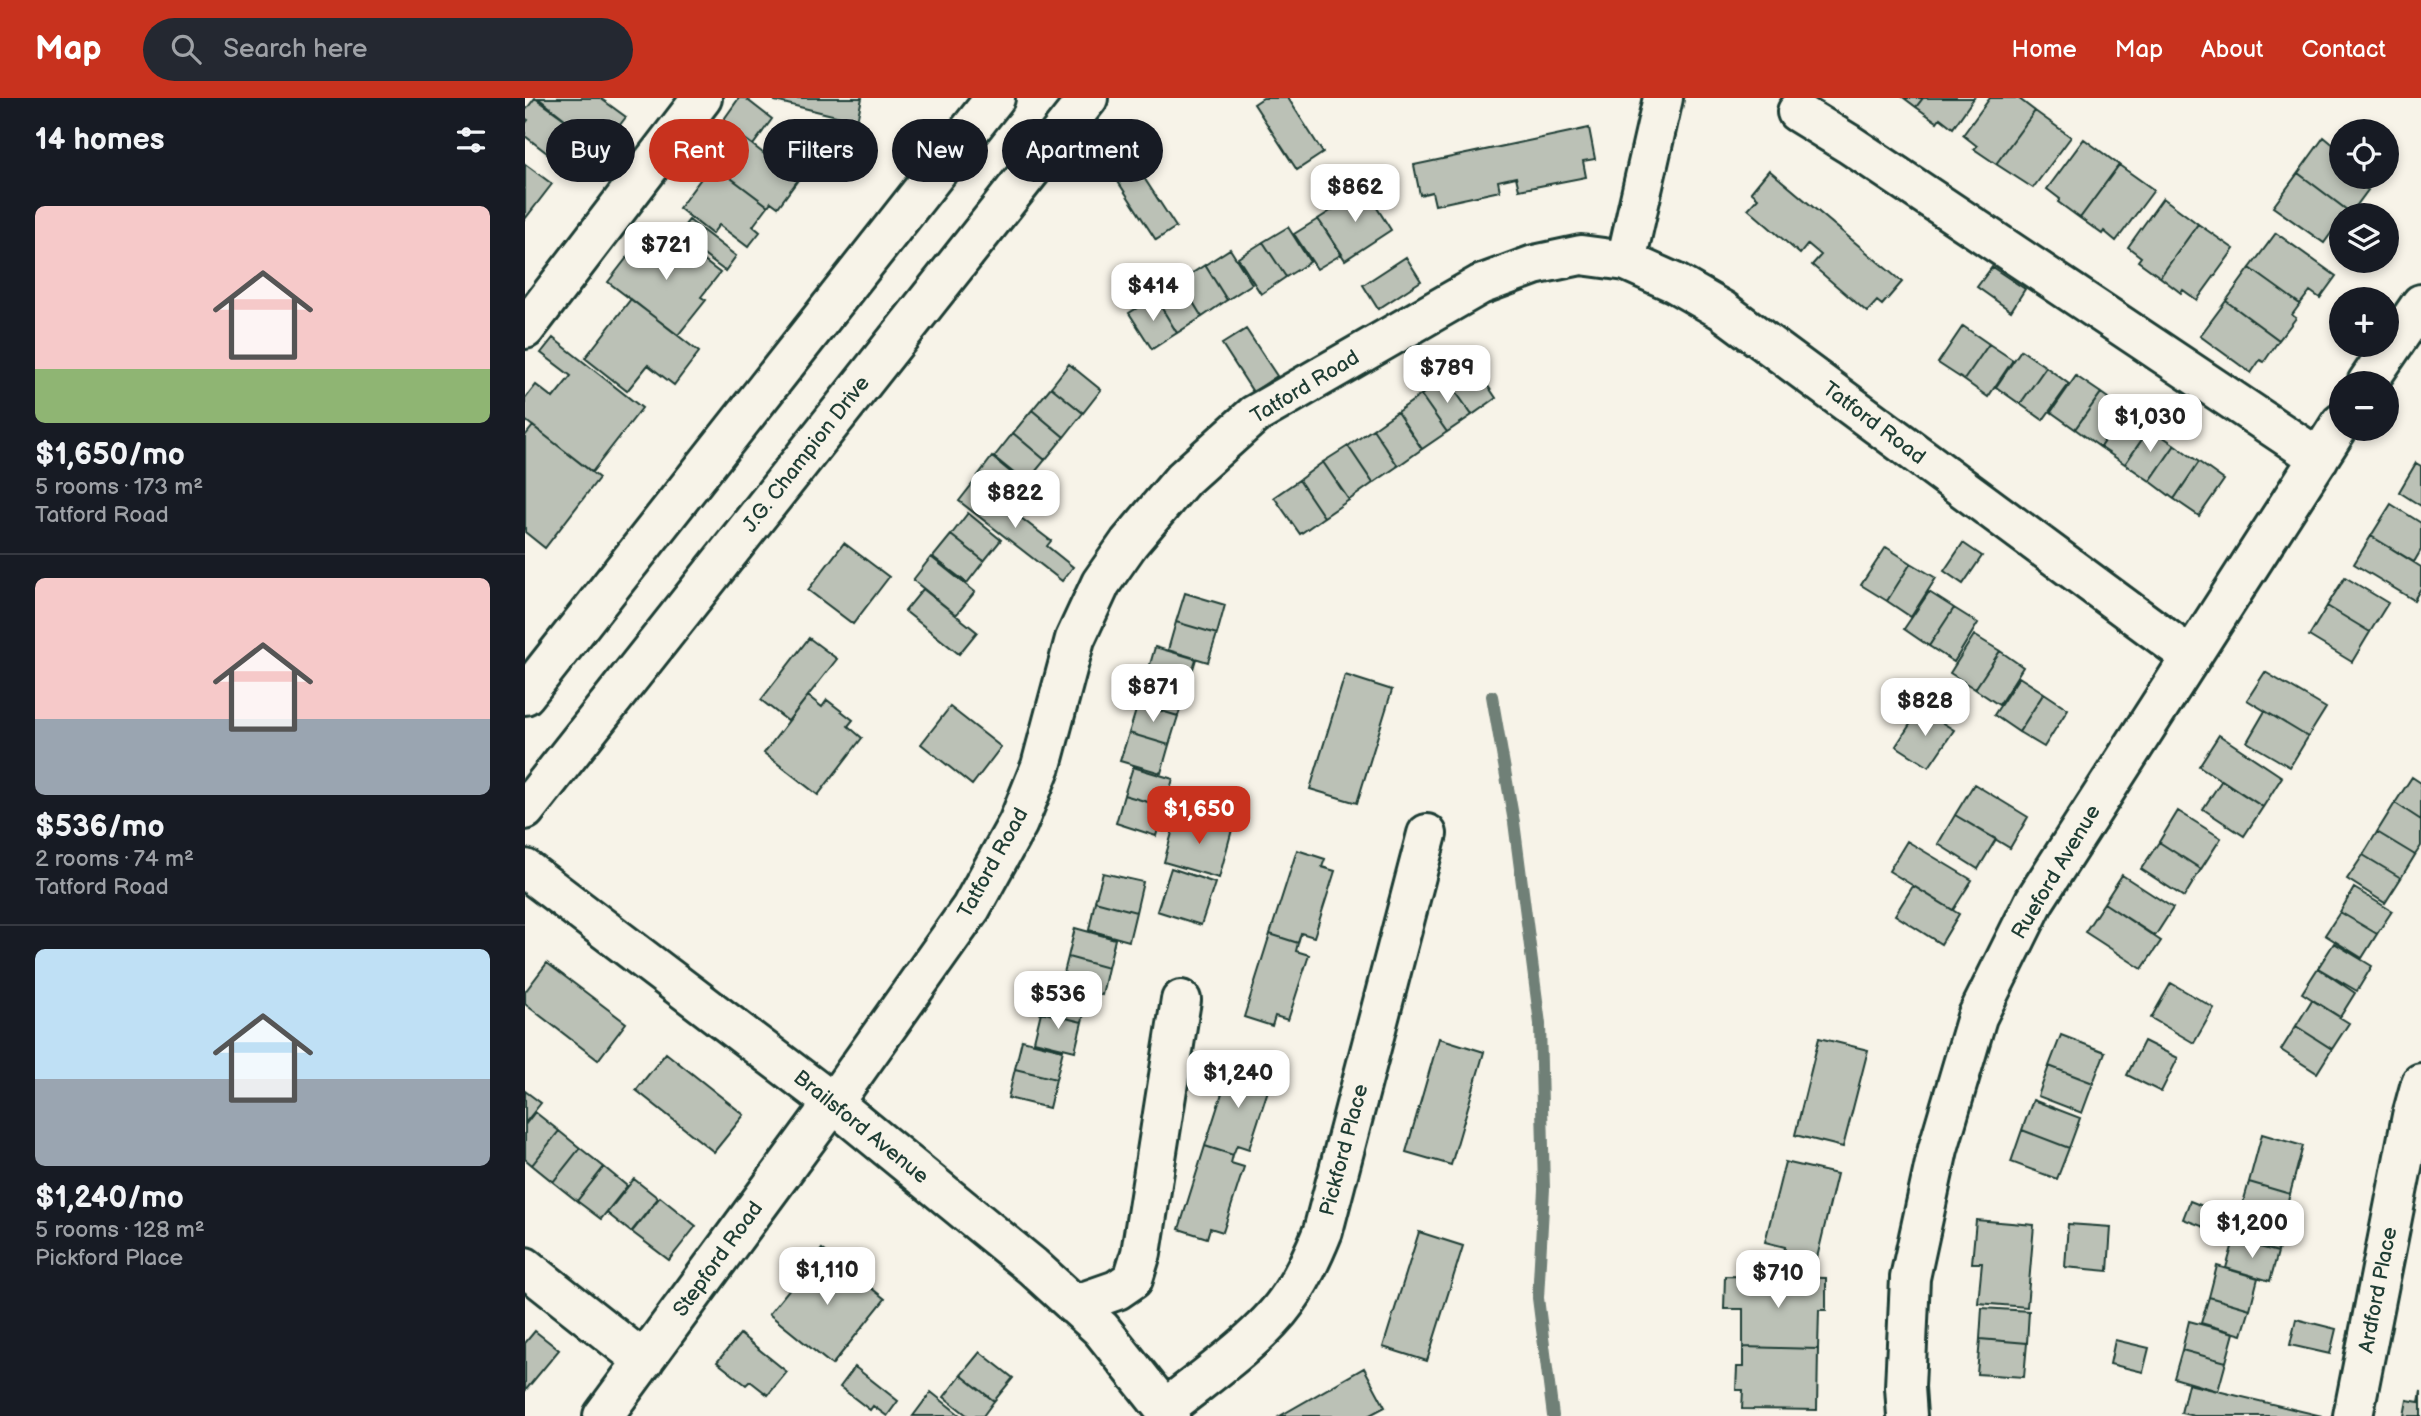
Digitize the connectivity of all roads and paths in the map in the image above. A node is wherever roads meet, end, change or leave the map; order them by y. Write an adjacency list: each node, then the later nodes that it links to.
1 (702, 98): 8 (street)
2 (995, 98): 13 (street)
3 (1088, 98): 14 (street, J.G. Champion Drive)
4 (1663, 98): 6 (street)
5 (1797, 112): 11 (street)
6 (1626, 261): 12 (street, Tatford Road); 19 (street, Tatford Road)
7 (2421, 303): 9 (street)
8 (525, 328)
9 (2375, 371)
10 (2330, 441): 11 (street, Rueford Avenue)
11 (2319, 458): 12 (street, Rueford Avenue)
12 (2191, 657): 25 (street, Rueford Avenue)
13 (525, 695)
14 (525, 810)
15 (1427, 834): 23 (street, Pickford Place)
16 (525, 869): 19 (street, Brailsford Avenue)
17 (1181, 1000): 21 (street)
18 (2421, 1083): 26 (street, Ardford Place)
19 (833, 1102): 21 (street, Brailsford Avenue); 22 (street, Stepford Road)
20 (525, 1267): 22 (street)
21 (1075, 1305): 23 (street, Brailsford Avenue)
22 (644, 1360): 24 (street, Stepford Road)
23 (1168, 1413)
24 (603, 1416)
25 (1907, 1416)
26 (2353, 1416)

